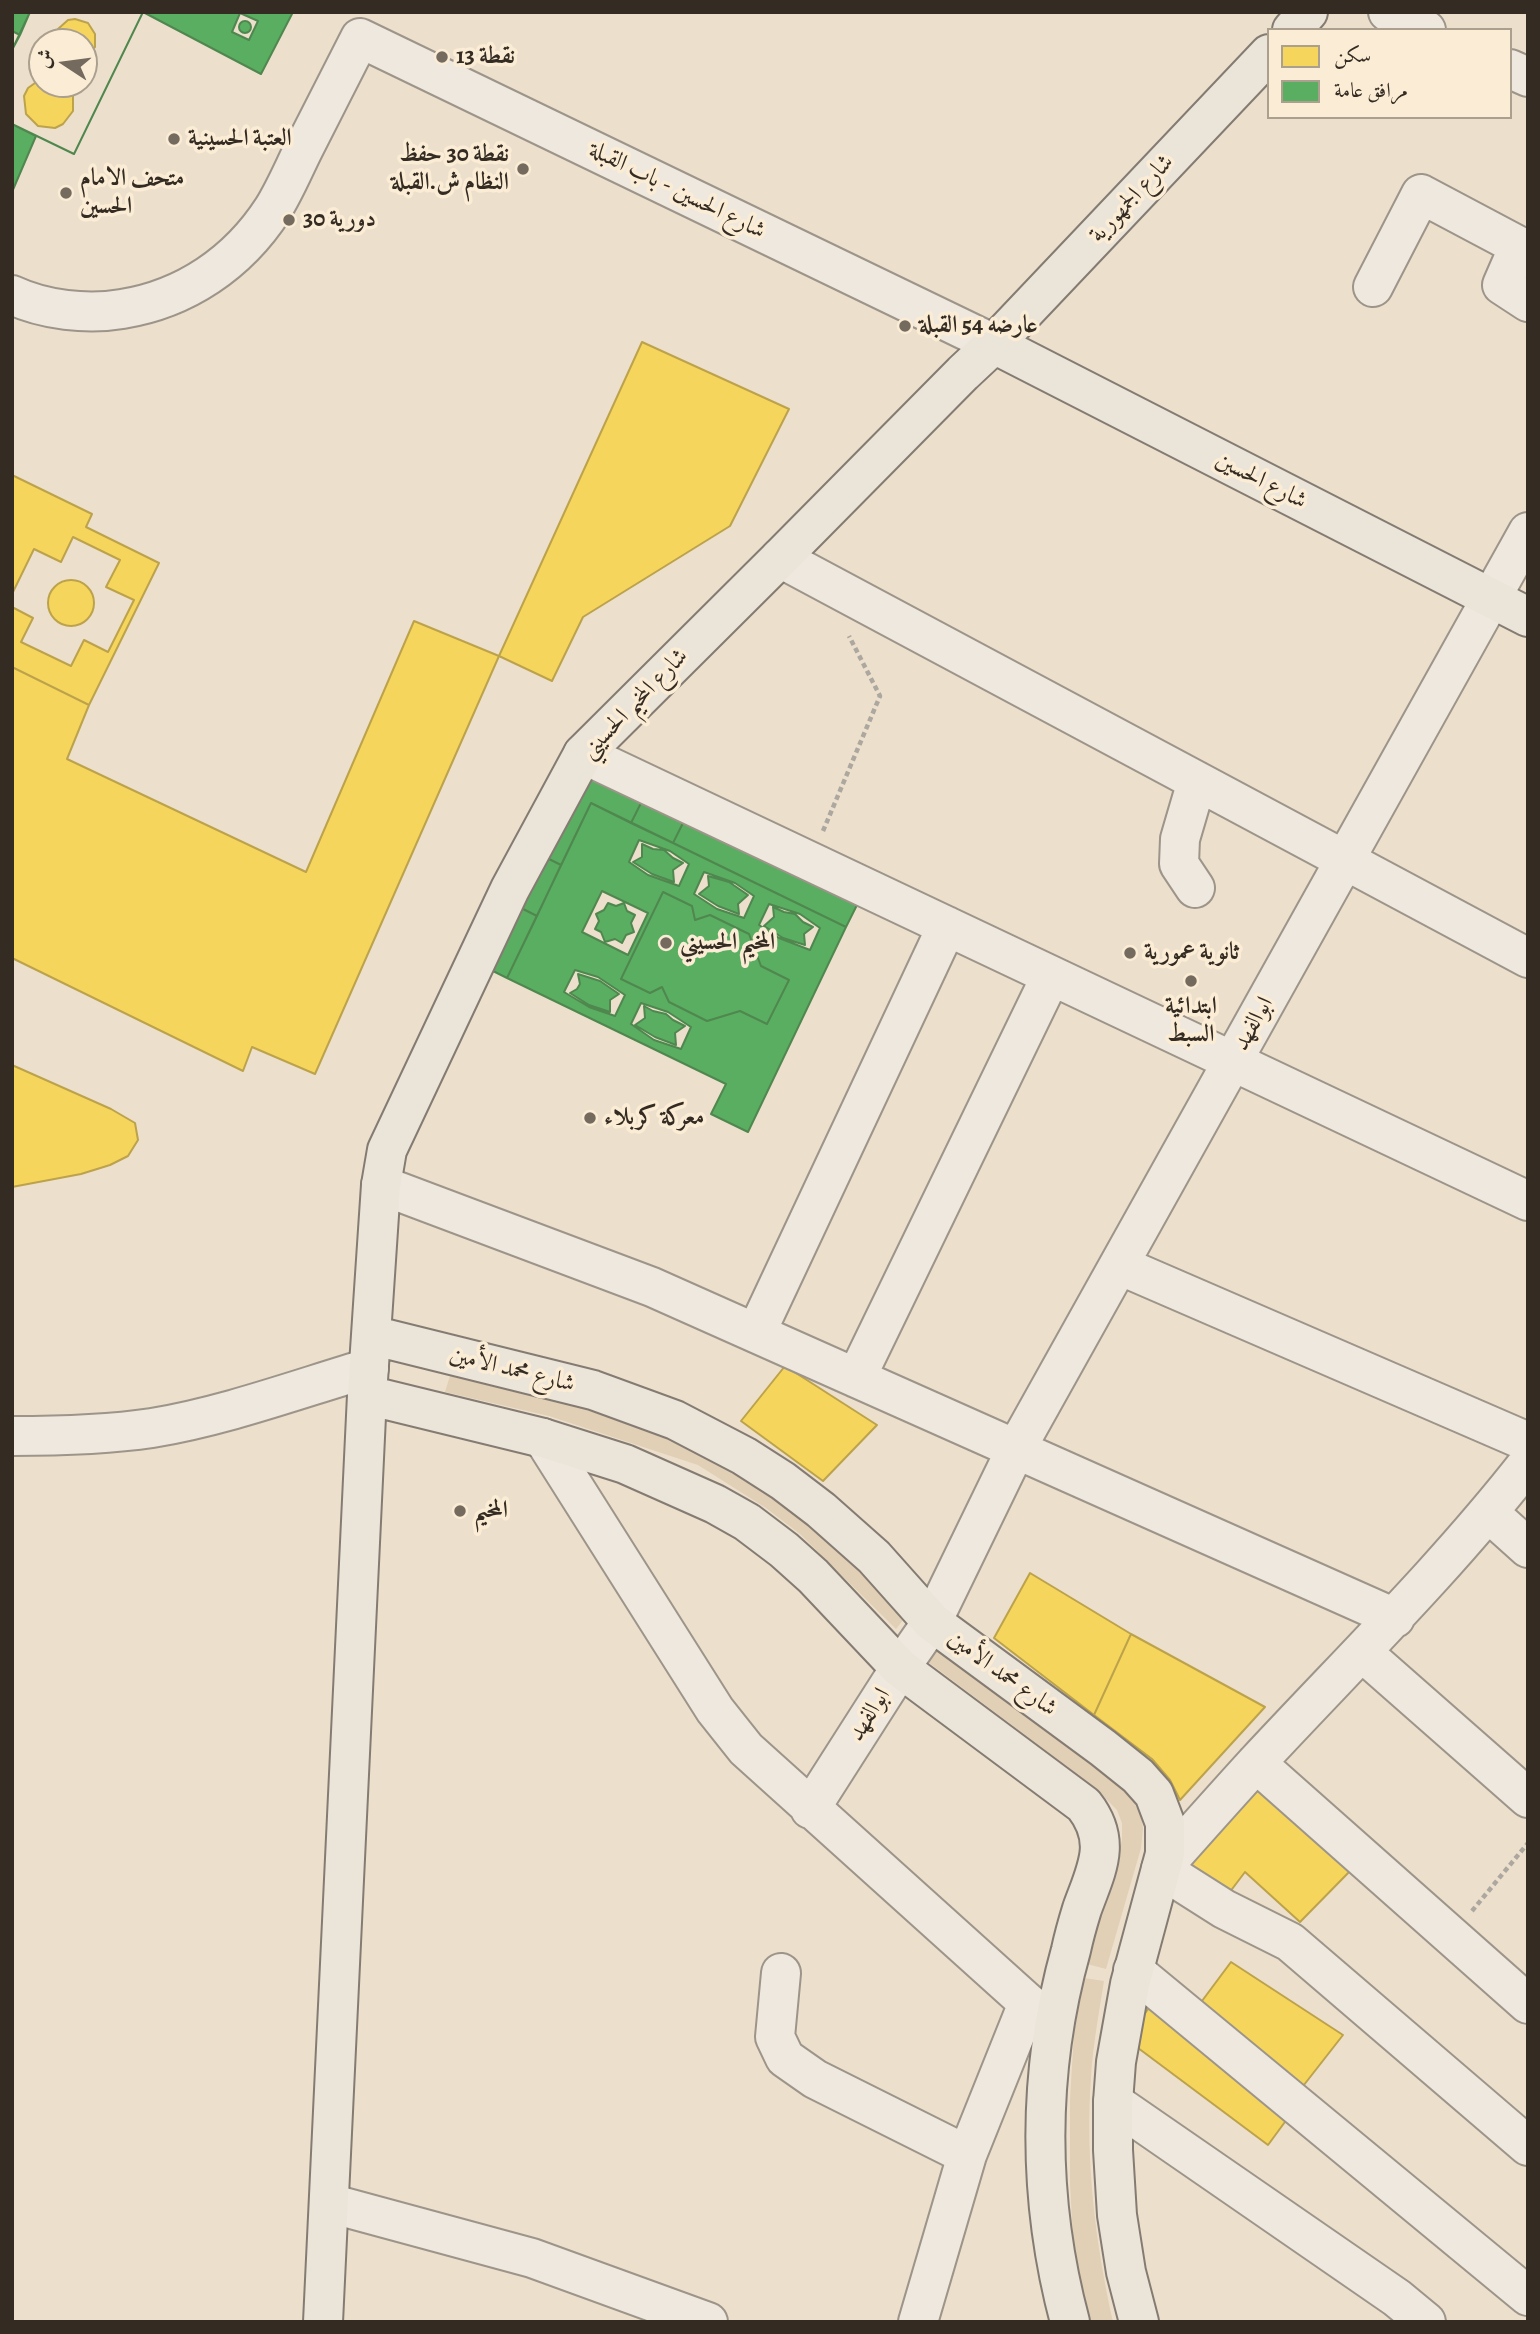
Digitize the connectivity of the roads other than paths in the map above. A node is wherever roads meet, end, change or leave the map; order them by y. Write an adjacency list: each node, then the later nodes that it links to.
1 (1308, 12): 3 (main road)
2 (1388, 12): 4 (street)
3 (1294, 28)
4 (1422, 28)
5 (1267, 56): 11 (main road, شارع الجمهورية)
6 (1512, 70): 7 (street)
7 (1528, 77)
8 (1373, 287): 10 (street)
9 (12, 295): 11 (street, شارع الحسين - باب القبلة)
10 (1528, 302)
11 (994, 344): 13 (main road, شارع المخيم الحسيني); 14 (main road, شارع الحسين)
12 (1528, 532): 14 (street, ابوالفهد)
13 (780, 558): 16 (main road, شارع المخيم الحسيني); 17 (street)
14 (1491, 598): 15 (main road, شارع الحسين); 18 (street, ابوالفهد)
15 (1528, 617)
16 (583, 754): 20 (street); 24 (main road, شارع المخيم الحسيني)
17 (1197, 780): 18 (street); 19 (street)
18 (1345, 860): 21 (street); 23 (street, ابوالفهد)
19 (1195, 888)
20 (947, 926): 22 (street); 27 (street)
21 (1528, 958)
22 (1051, 975): 23 (street); 29 (street)
23 (1233, 1062): 25 (street); 26 (street, ابوالفهد)
24 (381, 1185): 27 (street); 28 (main road, شارع المخيم الحسيني)
25 (1528, 1201)
26 (1119, 1265): 32 (street); 33 (street, ابوالفهد)
27 (756, 1333): 29 (street)
28 (369, 1366): 30 (street); 31 (main road); 38 (main road, شارع محمد الأمين); 52 (main road, شارع المخيم الحسيني)
29 (856, 1378): 33 (street)
30 (12, 1436)
31 (543, 1438): 40 (main road); 43 (street)
32 (1528, 1442)
33 (1016, 1449): 37 (street); 38 (street, ابوالفهد)
34 (1528, 1463): 35 (street)
35 (1489, 1513): 36 (street); 37 (street)
36 (1528, 1548)
37 (1395, 1618): 39 (street)
38 (932, 1622): 40 (street, ابوالفهد); 44 (main road, شارع محمد الأمين)
39 (1362, 1652): 41 (street); 42 (street)
40 (900, 1668): 43 (street, ابوالفهد); 48 (main road)
41 (1256, 1763): 44 (street); 47 (street)
42 (1528, 1798)
43 (810, 1809): 48 (street)
44 (1161, 1869): 45 (main road, شارع محمد الأمين); 50 (street)
45 (1133, 1970): 49 (main road, شارع محمد الأمين); 53 (street)
46 (781, 1973): 51 (street)
47 (1528, 2004)
48 (1041, 2015): 51 (street); 58 (main road)
49 (1114, 2102): 54 (street); 59 (main road, شارع محمد الأمين)
50 (1528, 2146)
51 (967, 2155): 57 (street)
52 (329, 2203): 55 (main road, شارع المخيم الحسيني); 56 (street)
53 (1528, 2295)
54 (1400, 2314)
55 (323, 2322)
56 (708, 2322)
57 (918, 2322)
58 (1070, 2322)
59 (1139, 2322)

